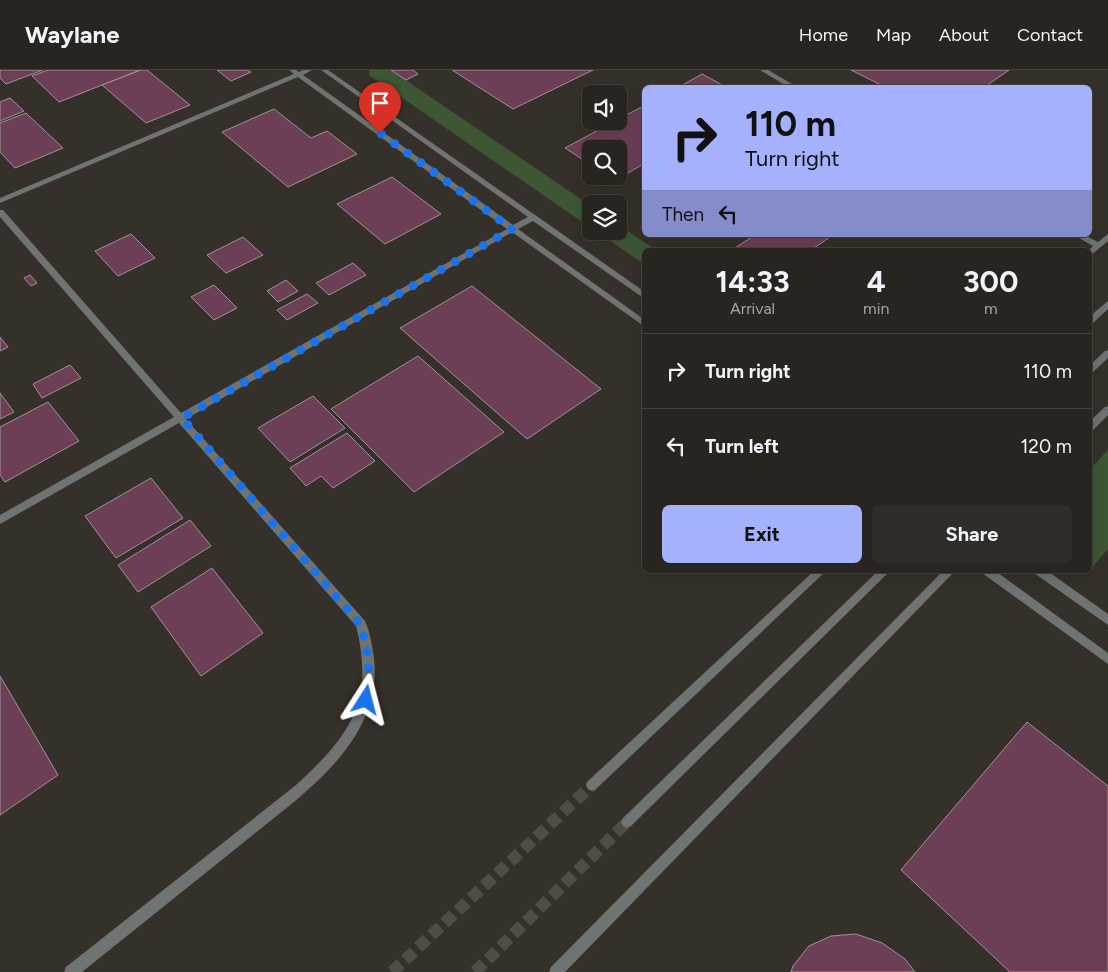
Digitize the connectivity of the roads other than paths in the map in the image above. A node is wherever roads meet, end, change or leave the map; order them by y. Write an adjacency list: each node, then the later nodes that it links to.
1 (309, 70): 4 (street)
2 (324, 70): 8 (street)
3 (763, 70): 5 (street)
4 (296, 72): 6 (street); 9 (street)
5 (790, 85)
6 (0, 201)
7 (0, 212): 21 (street)
8 (532, 218): 9 (street); 14 (street)
9 (512, 229): 17 (street); 21 (street)
10 (1082, 237): 12 (street)
11 (1108, 237): 12 (street)
12 (1098, 246): 13 (street)
13 (1092, 251)
14 (642, 294)
15 (1108, 304): 16 (street)
16 (1092, 319)
17 (642, 322)
18 (1108, 353): 19 (street)
19 (1092, 368)
20 (1108, 409): 22 (street)
21 (182, 418): 23 (street); 33 (street)
22 (1092, 425)
23 (0, 520)
24 (819, 573): 31 (street)
25 (883, 573): 32 (street)
26 (948, 573): 34 (street)
27 (990, 573): 30 (street)
28 (1042, 573): 29 (street)
29 (1108, 620)
30 (1108, 659)
31 (592, 785)
32 (628, 822)
33 (71, 972)
34 (556, 972)

